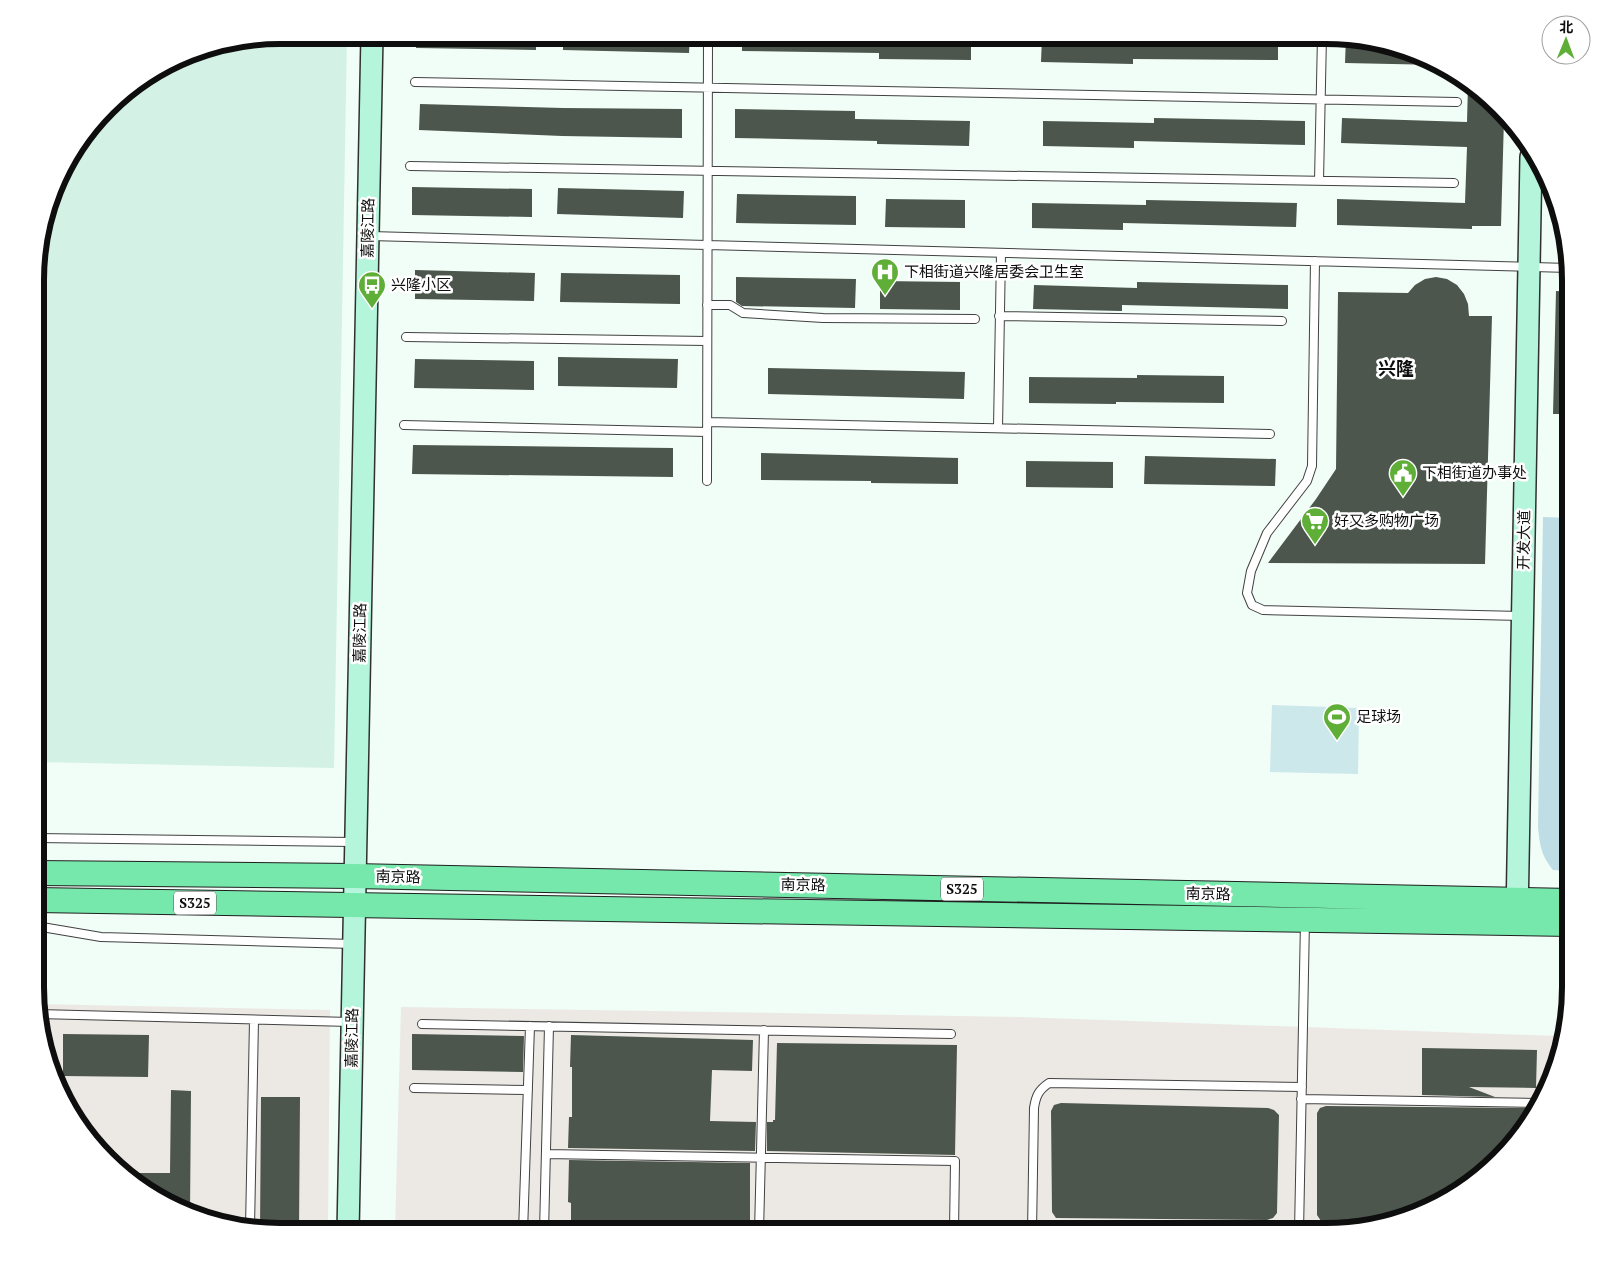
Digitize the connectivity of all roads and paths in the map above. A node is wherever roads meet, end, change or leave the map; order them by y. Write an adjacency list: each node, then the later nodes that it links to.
1 (372, 44): 13 (street, 嘉陵江路)
2 (708, 44): 5 (lane)
3 (1322, 44): 6 (lane)
4 (415, 82): 5 (lane)
5 (708, 88): 6 (lane); 10 (lane)
6 (1321, 99): 7 (lane); 11 (lane)
7 (1457, 102)
8 (1532, 164): 17 (street, 开发大道)
9 (410, 166): 10 (lane)
10 (708, 171): 11 (lane); 14 (lane)
11 (1319, 181): 12 (lane)
12 (1454, 183)
13 (368, 236): 14 (lane); 33 (street, 嘉陵江路)
14 (708, 245): 15 (lane); 19 (lane)
15 (1001, 253): 16 (lane); 20 (lane)
16 (1315, 261): 17 (lane); 31 (lane)
17 (1529, 267): 18 (lane); 31 (street, 开发大道)
18 (1562, 268)
19 (707, 305): 21 (lane); 24 (lane)
20 (999, 316): 22 (lane); 27 (lane)
21 (975, 319)
22 (1282, 321)
23 (406, 337): 24 (lane)
24 (707, 341): 25 (lane)
25 (707, 422): 27 (lane); 28 (lane)
26 (404, 425): 28 (lane)
27 (998, 428): 29 (lane)
28 (707, 432): 30 (lane)
29 (1270, 434)
30 (707, 481)
31 (1523, 616): 39 (street, 开发大道)
32 (44, 838): 33 (lane)
33 (355, 842): 35 (street, 嘉陵江路)
34 (44, 873): 35 (main road, 南京路 / S325)
35 (354, 876): 38 (street, 嘉陵江路); 39 (main road, 南京路 / S325)
36 (44, 900): 38 (main road, 南京路 / S325)
37 (1562, 903): 39 (main road, 南京路 / S325)
38 (355, 905): 40 (main road, 南京路 / S325); 43 (street, 嘉陵江路)
39 (1517, 912): 40 (main road, 南京路 / S325); 41 (main road, 南京路 / S325)
40 (1305, 919): 52 (lane)
41 (1562, 922)
42 (44, 927): 43 (lane)
43 (354, 944): 46 (street, 嘉陵江路)
44 (45, 1014): 45 (lane)
45 (254, 1020): 46 (lane); 59 (lane)
46 (352, 1022): 60 (street, 嘉陵江路)
47 (422, 1024): 48 (lane)
48 (530, 1026): 49 (lane); 54 (lane)
49 (549, 1026): 50 (lane); 57 (lane)
50 (764, 1030): 51 (lane); 58 (lane)
51 (951, 1034)
52 (1302, 1087): 55 (lane); 65 (lane)
53 (414, 1088): 54 (lane)
54 (528, 1090): 61 (lane)
55 (1301, 1098): 56 (lane); 66 (lane)
56 (1532, 1103)
57 (546, 1154): 58 (lane); 62 (lane)
58 (761, 1158): 63 (lane); 64 (lane)
59 (250, 1221)
60 (348, 1223)
61 (523, 1223)
62 (544, 1223)
63 (759, 1223)
64 (954, 1223)
65 (1032, 1223)
66 (1299, 1223)

